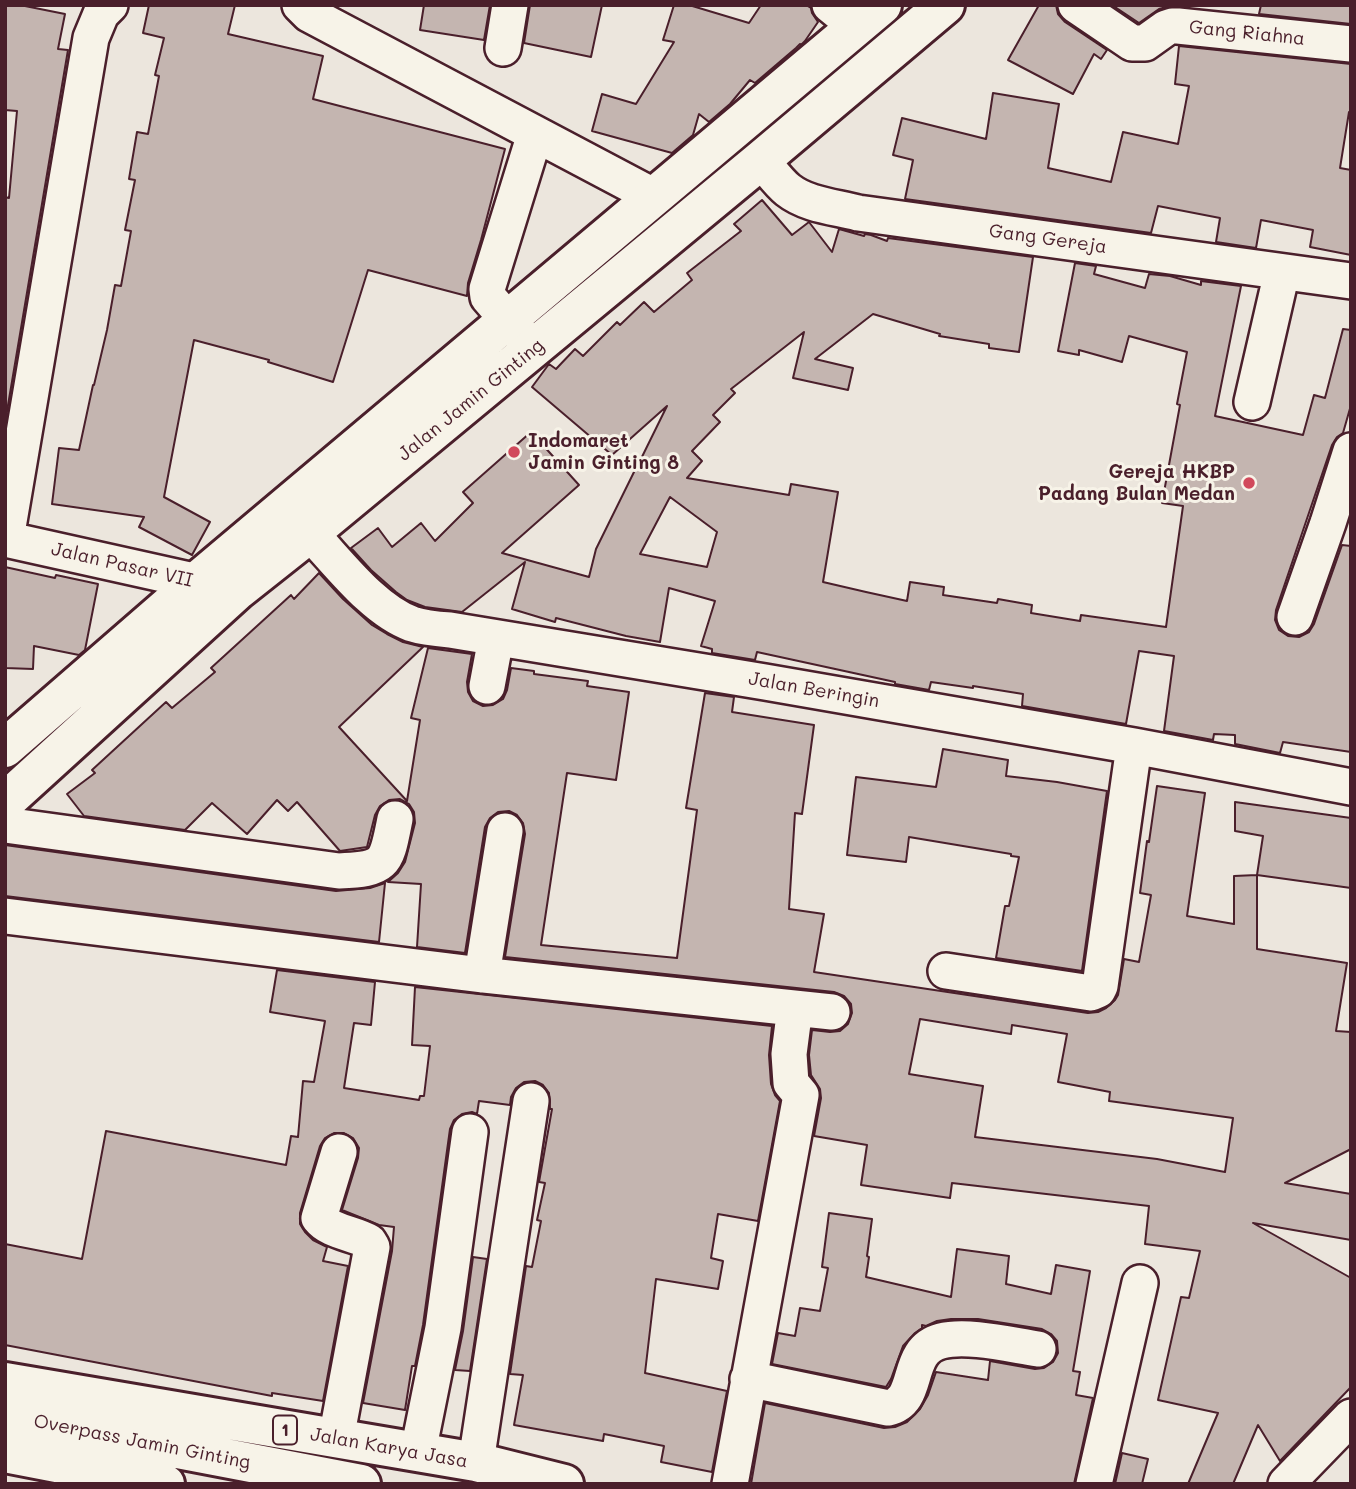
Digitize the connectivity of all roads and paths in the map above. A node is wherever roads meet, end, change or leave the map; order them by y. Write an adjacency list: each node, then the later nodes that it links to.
1 (110, 5): 20 (street)
2 (300, 5): 9 (street)
3 (510, 5): 8 (street)
4 (945, 5): 10 (main road, Jalan Jamin Ginting)
5 (1076, 5): 7 (street, Gang Riahna)
6 (856, 12): 11 (main road, Jalan Jamin Ginting)
7 (1351, 44)
8 (503, 48)
9 (535, 134): 11 (street); 14 (street)
10 (761, 160): 12 (street, Gang Gereja); 15 (main road, Jalan Jamin Ginting)
11 (653, 196): 14 (main road, Jalan Jamin Ginting)
12 (1282, 272): 13 (street, Gang Gereja); 16 (street)
13 (1351, 281)
14 (509, 320): 15 (street); 21 (main road, Jalan Jamin Ginting)
15 (533, 349): 19 (main road, Jalan Jamin Ginting)
16 (1252, 402)
17 (1351, 451): 18 (street)
18 (1339, 525): 23 (street)
19 (310, 533): 22 (main road, Jalan Jamin Ginting); 24 (street, Jalan Beringin)
20 (6, 539): 21 (street, Jalan Pasar VII)
21 (196, 582): 22 (street, Jalan Pasar VII); 27 (main road, Jalan Jamin Ginting)
22 (238, 590): 29 (main road, Jalan Jamin Ginting)
23 (1295, 617)
24 (496, 638): 25 (street); 26 (street, Jalan Beringin)
25 (487, 686)
26 (1134, 746): 28 (street, Jalan Beringin); 34 (street)
27 (5, 748)
28 (1351, 787)
29 (5, 802)
30 (395, 819): 31 (street)
31 (5, 825)
32 (505, 831): 35 (street)
33 (5, 916): 35 (street)
34 (946, 971)
35 (482, 975): 36 (street)
36 (832, 1012)
37 (793, 1023): 43 (street)
38 (531, 1101): 50 (street)
39 (470, 1132): 48 (street)
40 (339, 1152): 47 (street)
41 (1140, 1283): 55 (street)
42 (1038, 1349): 43 (street)
43 (748, 1379): 54 (street)
44 (5, 1382): 47 (main road, Jalan Karya Jasa / 1)
45 (5, 1416): 52 (main road, Overpass Jamin Ginting / 1)
46 (1351, 1418): 56 (street)
47 (336, 1439): 48 (main road, Jalan Karya Jasa / 1)
48 (418, 1452): 50 (main road, Jalan Karya Jasa / 1)
49 (5, 1453): 51 (main road, Overpass Jamin Ginting)
50 (476, 1462): 53 (main road, Jalan Karya Jasa / 1)
51 (165, 1484)
52 (361, 1484)
53 (564, 1484)
54 (730, 1484)
55 (1094, 1484)
56 (1286, 1484)

